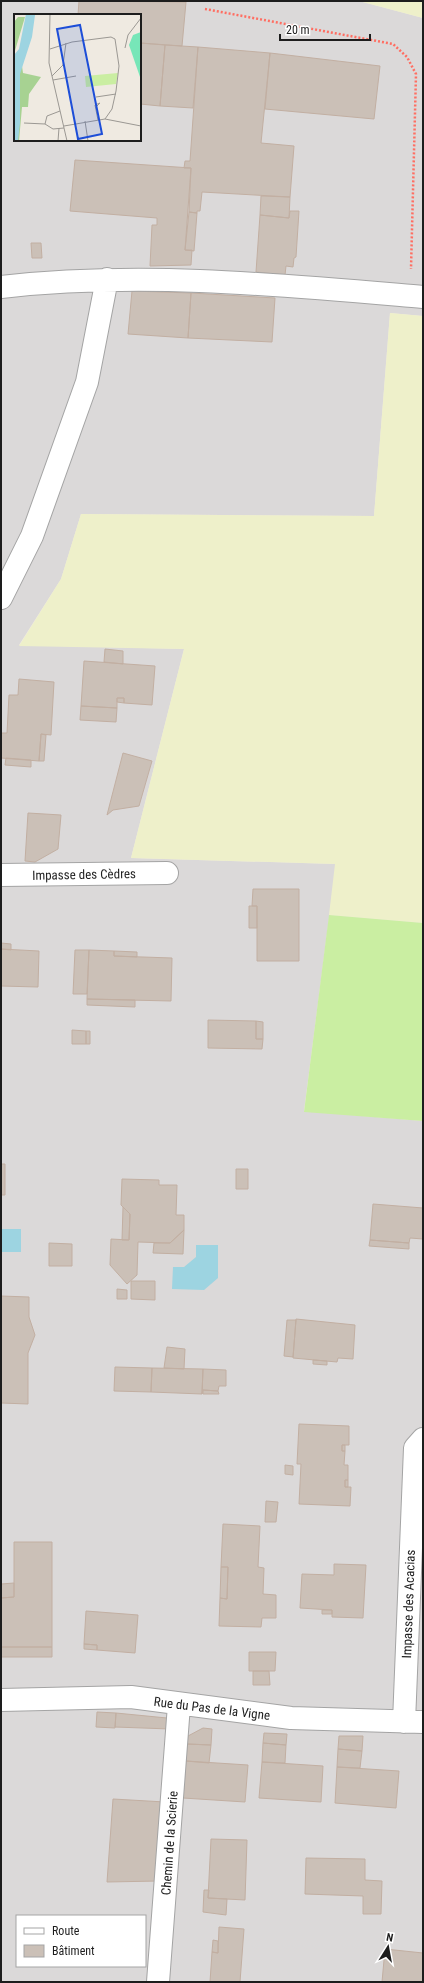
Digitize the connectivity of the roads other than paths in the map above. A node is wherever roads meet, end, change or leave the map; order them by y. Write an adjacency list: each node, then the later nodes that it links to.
1 (107, 279): 2 (street); 3 (street); 4 (street)
2 (1, 287)
3 (417, 297)
4 (1, 598)
5 (167, 873): 6 (street, Impasse des Cèdres)
6 (1, 875)
7 (423, 1439): 8 (street, Impasse des Acacias)
8 (418, 1486): 11 (street, Impasse des Acacias)
9 (1, 1700): 10 (street, Rue du Pas de la Vigne)
10 (179, 1705): 11 (street, Rue du Pas de la Vigne); 12 (street, Chemin de la Scierie)
11 (413, 1722)
12 (158, 1982)

